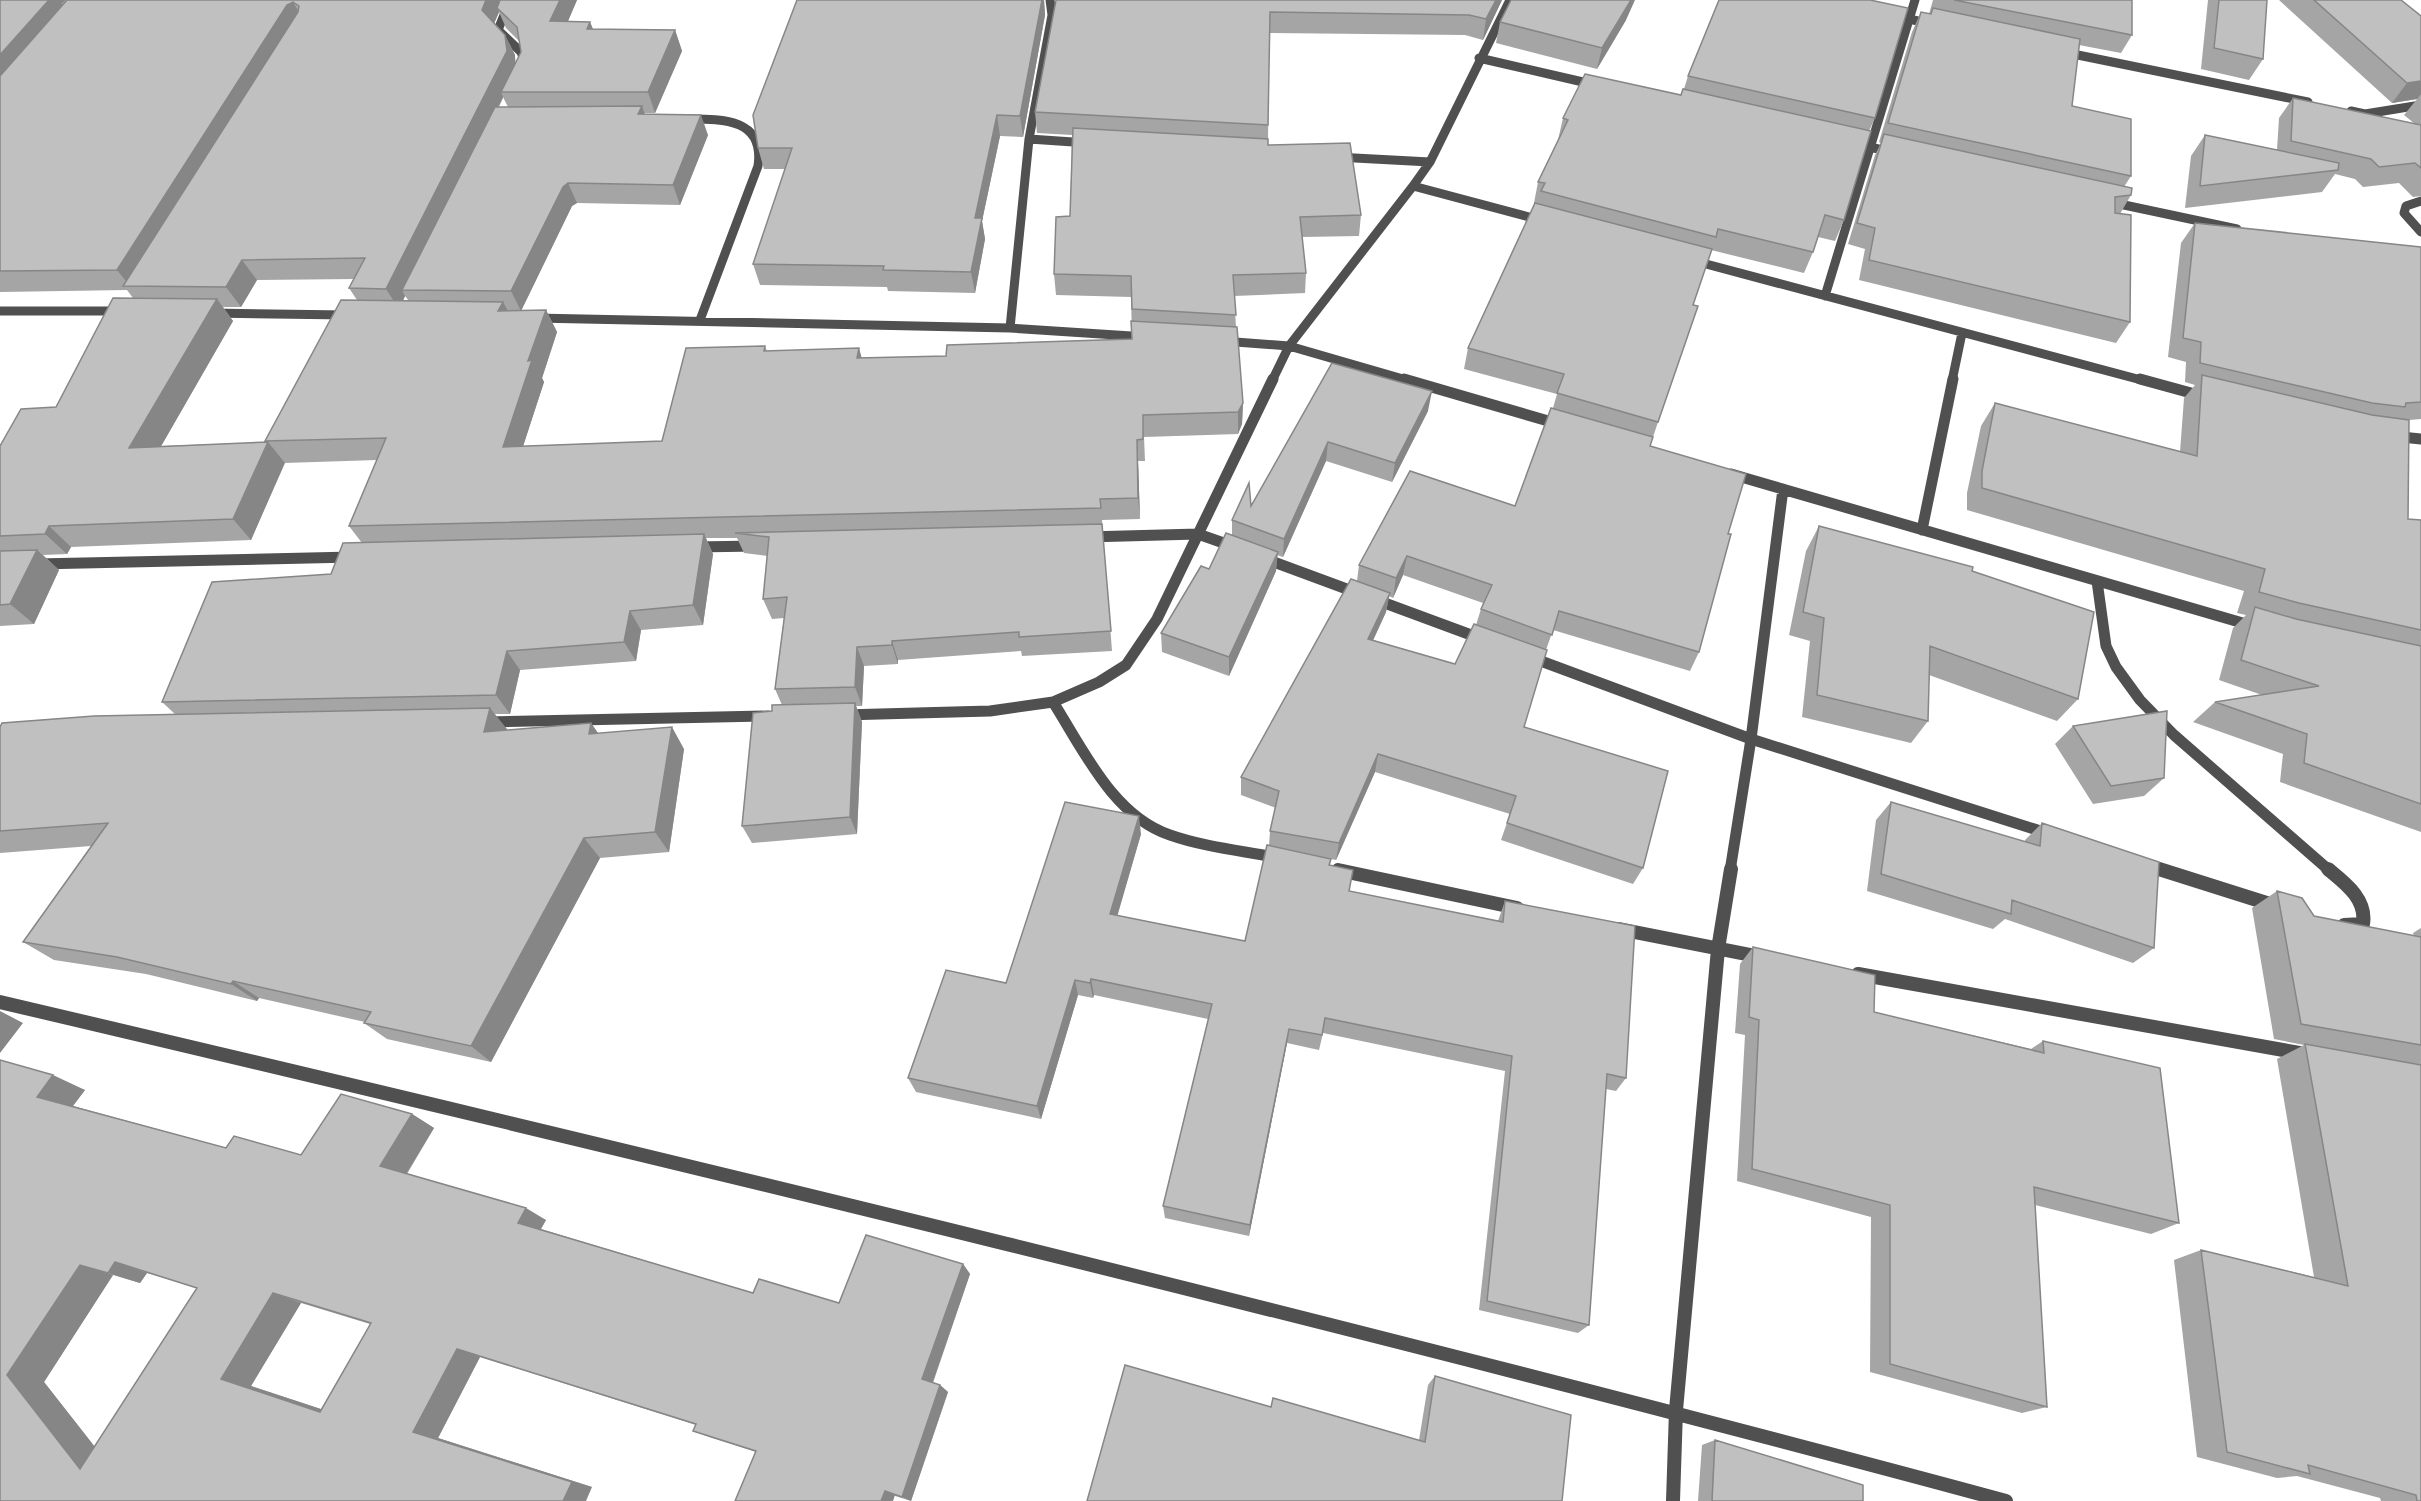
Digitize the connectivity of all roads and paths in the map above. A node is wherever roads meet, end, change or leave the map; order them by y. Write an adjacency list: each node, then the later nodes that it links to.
1 (510, 0): 10 (street)
2 (1050, 0): 16 (street)
3 (1510, 0): 9 (street)
4 (1915, 0): 6 (street)
5 (1878, 12): 6 (street)
6 (1909, 19): 7 (street); 19 (street)
7 (1942, 27)
8 (2048, 49): 12 (street)
9 (1479, 58): 11 (street); 22 (street)
10 (523, 73)
11 (1606, 87)
12 (2318, 105)
13 (2421, 105): 14 (street)
14 (2341, 109)
15 (671, 119): 36 (street)
16 (1029, 140): 18 (street); 37 (street)
17 (1847, 142): 19 (street)
18 (1100, 143)
19 (1870, 147): 20 (street); 30 (street)
20 (1904, 154)
21 (1324, 156): 22 (street)
22 (1430, 162): 23 (street)
23 (1413, 186): 26 (street); 41 (street)
24 (2096, 198): 27 (street)
25 (2421, 201): 28 (street)
26 (1550, 223)
27 (2245, 231)
28 (2421, 232)
29 (1676, 256): 30 (street)
30 (1825, 296): 38 (street)
31 (0, 311): 32 (street)
32 (129, 311)
33 (201, 313): 34 (street)
34 (356, 315)
35 (522, 318): 36 (street)
36 (700, 320): 37 (street)
37 (1010, 328): 39 (street)
38 (1962, 333): 42 (street); 48 (street)
39 (1161, 338)
40 (1208, 340): 41 (street)
41 (1289, 346): 43 (street); 49 (street)
42 (2210, 398)
43 (1576, 429)
44 (2386, 435): 45 (street)
45 (2421, 439)
46 (1714, 469): 47 (street)
47 (1783, 489): 48 (street); 63 (street)
48 (1922, 530): 55 (street)
49 (1198, 534): 50 (street); 57 (street); 59 (street)
50 (1079, 537)
51 (768, 546): 52 (street)
52 (684, 548)
53 (361, 556): 54 (street)
54 (21, 564)
55 (2097, 581): 56 (street); 70 (street)
56 (2263, 629)
57 (1497, 645)
58 (1519, 653): 63 (street)
59 (1053, 702): 60 (street); 66 (street)
60 (835, 715)
61 (776, 716): 62 (street)
62 (477, 722)
63 (1751, 739): 64 (street); 72 (street)
64 (2059, 837)
65 (2128, 859): 69 (street)
66 (1298, 862)
67 (1321, 867): 68 (street)
68 (1531, 910)
69 (2288, 910)
70 (2334, 924)
71 (1601, 925): 72 (street)
72 (1718, 949): 73 (street); 77 (street)
73 (1776, 960)
74 (1847, 972): 76 (street)
75 (0, 1002): 77 (street)
76 (2316, 1056)
77 (1676, 1410): 78 (street); 79 (street)
78 (1673, 1501)
79 (2006, 1501)

